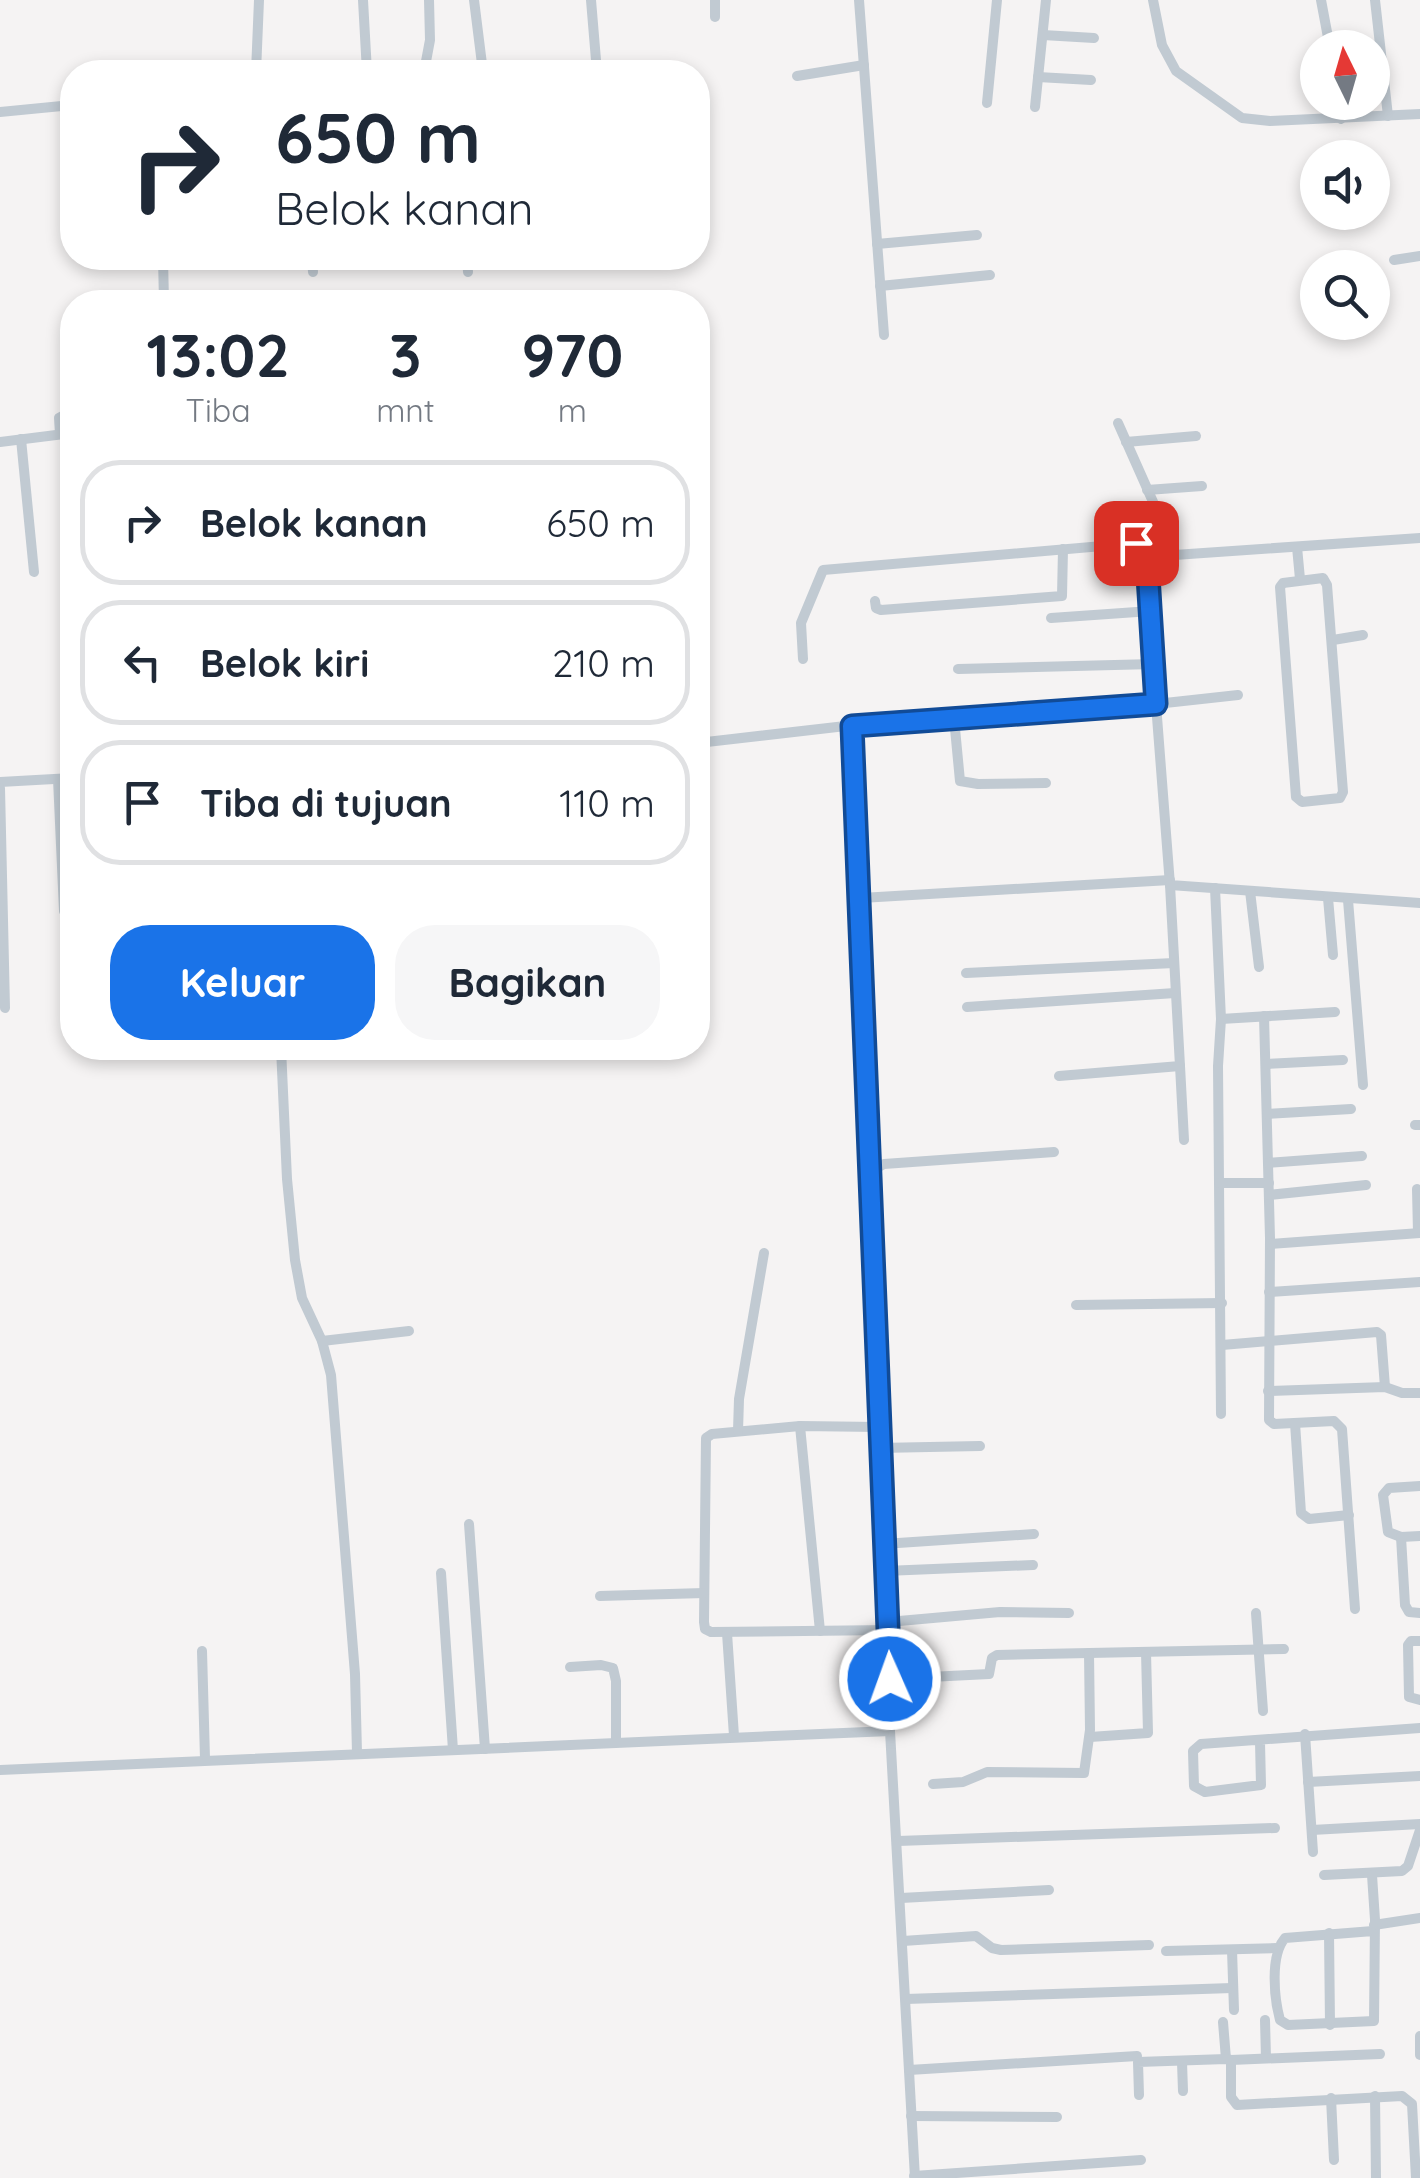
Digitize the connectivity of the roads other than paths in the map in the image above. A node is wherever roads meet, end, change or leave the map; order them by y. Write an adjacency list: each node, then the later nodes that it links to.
1 (258, 0): 18 (street)
2 (363, 0): 19 (street)
3 (429, 0): 20 (street)
4 (474, 0): 21 (street)
5 (591, 0): 22 (street)
6 (715, 0): 13 (street)
7 (859, 0): 23 (street)
8 (997, 0): 27 (street)
9 (1046, 0): 16 (street)
10 (1153, 0): 33 (street)
11 (1321, 0): 14 (street)
12 (1375, 0): 15 (street)
13 (716, 16)
14 (1327, 30)
15 (1378, 30)
16 (1042, 34): 17 (street); 25 (street)
17 (1094, 38)
18 (256, 60)
19 (367, 60)
20 (426, 60)
21 (482, 60)
22 (596, 60)
23 (864, 65): 24 (street); 35 (street)
24 (797, 76)
25 (1038, 76): 26 (street); 29 (street)
26 (1090, 80)
27 (987, 103)
28 (60, 106): 30 (street)
29 (1036, 106)
30 (0, 112)
31 (1420, 114): 32 (street)
32 (1390, 116)
33 (1300, 120)
34 (977, 235): 35 (street)
35 (877, 244): 39 (street)
36 (1420, 256): 37 (street)
37 (1394, 260)
38 (990, 275): 39 (street)
39 (880, 286): 40 (street)
40 (884, 335)
41 (1118, 423): 46 (street)
42 (60, 435): 44 (street)
43 (1196, 436): 46 (street)
44 (21, 439): 45 (street); 54 (street)
45 (0, 442)
46 (1126, 442): 48 (street)
47 (1202, 486): 48 (street)
48 (1147, 490): 52 (street)
49 (1420, 538): 50 (street)
50 (1297, 547): 52 (street); 55 (street)
51 (1062, 549): 53 (street); 56 (street); 61 (street)
52 (1160, 556): 53 (street)
53 (1147, 560): 57 (street)
54 (34, 572)
55 (1300, 579): 60 (street); 60 (street)
56 (875, 602)
57 (1151, 611): 58 (street); 62 (street)
58 (1051, 618)
59 (1364, 635): 60 (street)
60 (1333, 640)
61 (803, 660)
62 (1154, 664): 63 (street); 65 (street)
63 (958, 669)
64 (1238, 695): 65 (street)
65 (1156, 704): 66 (street); 73 (street)
66 (954, 718): 67 (street); 70 (street)
67 (852, 726): 68 (street); 76 (street)
68 (710, 742)
69 (58, 779): 71 (street); 72 (street)
70 (1046, 783)
71 (0, 785): 86 (street)
72 (60, 823)
73 (1170, 883): 74 (street); 76 (street); 81 (street)
74 (1215, 888): 75 (street); 89 (street)
75 (1250, 891): 77 (street); 82 (street)
76 (861, 898): 102 (street)
77 (1328, 898): 78 (street); 80 (street)
78 (1348, 900): 79 (street); 95 (street)
79 (1420, 903)
80 (1333, 955)
81 (1174, 963): 83 (street); 84 (street)
82 (1259, 967)
83 (966, 973)
84 (1175, 993): 85 (street); 93 (street)
85 (967, 1007)
86 (6, 1008)
87 (1335, 1012): 88 (street)
88 (1264, 1016): 89 (street); 92 (street)
89 (1221, 1018): 103 (street)
90 (281, 1060): 115 (street)
91 (1343, 1060): 92 (street)
92 (1266, 1064): 97 (street)
93 (1180, 1066): 94 (street); 98 (street)
94 (1060, 1076)
95 (1363, 1085)
96 (1351, 1109): 97 (street)
97 (1267, 1114): 101 (street)
98 (1184, 1140)
99 (1054, 1152): 102 (street)
100 (1362, 1156): 101 (street)
101 (1268, 1163): 106 (street)
102 (870, 1172): 124 (street)
103 (1218, 1183): 106 (street); 112 (street)
104 (1366, 1185): 106 (street)
105 (1416, 1188): 107 (street)
106 (1269, 1189): 108 (street)
107 (1419, 1233): 108 (street)
108 (1270, 1244): 111 (street)
109 (764, 1253): 125 (street)
110 (1420, 1282): 111 (street)
111 (1269, 1292): 116 (street)
112 (1222, 1303): 113 (street); 117 (street)
113 (1076, 1305)
114 (409, 1331): 115 (street)
115 (322, 1341): 166 (street)
116 (1270, 1341): 117 (street); 118 (street); 119 (street)
117 (1222, 1346): 121 (street)
118 (1385, 1388): 119 (street); 120 (street)
119 (1268, 1391): 122 (street)
120 (1420, 1393)
121 (1222, 1414)
122 (1294, 1422): 129 (street); 129 (street)
123 (800, 1426): 124 (street); 125 (street); 145 (street)
124 (878, 1426): 127 (street)
125 (738, 1431): 138 (street)
126 (980, 1446): 127 (street)
127 (879, 1448): 134 (street)
128 (1420, 1486): 133 (street)
129 (1348, 1515): 140 (street)
130 (469, 1524): 164 (street)
131 (1034, 1534): 134 (street)
132 (1420, 1536): 133 (street)
133 (1402, 1537): 143 (street)
134 (883, 1544): 136 (street)
135 (1033, 1565): 136 (street)
136 (885, 1572): 144 (street)
137 (441, 1573): 165 (street)
138 (704, 1593): 139 (street); 146 (street)
139 (600, 1596)
140 (1355, 1609)
141 (1069, 1613): 144 (street)
142 (1256, 1613): 149 (street)
143 (1420, 1613)
144 (888, 1626): 145 (street); 154 (street)
145 (820, 1631): 146 (street)
146 (728, 1633): 160 (street)
147 (1420, 1641): 155 (street)
148 (1284, 1649): 149 (street)
149 (1258, 1650): 151 (street); 156 (street)
150 (202, 1651): 167 (street)
151 (1146, 1652): 152 (street); 161 (street)
152 (1089, 1653): 154 (street); 161 (street)
153 (570, 1667): 162 (street)
154 (890, 1679): 158 (street)
155 (1420, 1700)
156 (1262, 1711)
157 (1420, 1728): 159 (street)
158 (890, 1731): 160 (street); 175 (street)
159 (1305, 1734): 163 (street); 170 (street)
160 (734, 1736): 162 (street)
161 (1090, 1737): 171 (street)
162 (616, 1741): 164 (street)
163 (1260, 1742): 163 (street)
164 (486, 1748): 165 (street)
165 (453, 1750): 166 (street)
166 (357, 1753): 167 (street)
167 (205, 1759): 168 (street)
168 (0, 1770)
169 (1420, 1776): 170 (street)
170 (1308, 1782): 174 (street)
171 (932, 1784)
172 (1420, 1827): 174 (street); 177 (street)
173 (1275, 1828): 175 (street)
174 (1312, 1830): 176 (street)
175 (898, 1841): 180 (street)
176 (1313, 1852)
177 (1372, 1875): 178 (street); 182 (street)
178 (1324, 1876)
179 (1049, 1890): 180 (street)
180 (901, 1898): 184 (street)
181 (1420, 1918): 182 (street)
182 (1374, 1928): 183 (street); 194 (street)
183 (1329, 1933): 186 (street); 194 (street)
184 (903, 1941): 185 (street); 190 (street)
185 (1149, 1945)
186 (1277, 1948): 187 (street); 194 (street)
187 (1232, 1950): 188 (street); 189 (street)
188 (1166, 1951)
189 (1232, 1988): 190 (street); 191 (street)
190 (906, 1999): 202 (street)
191 (1234, 2010)
192 (1265, 2020): 199 (street)
193 (1223, 2022): 200 (street)
194 (1330, 2025)
195 (1420, 2036): 198 (street)
196 (1380, 2054): 199 (street)
197 (1137, 2056): 202 (street)
198 (1420, 2056)
199 (1266, 2058): 200 (street)
200 (1228, 2060): 201 (street); 206 (street)
201 (1182, 2062): 203 (street); 204 (street)
202 (910, 2070): 207 (street)
203 (1183, 2091)
204 (1140, 2095)
205 (1375, 2096): 206 (street); 211 (street); 213 (street)
206 (1331, 2098): 210 (street)
207 (911, 2116): 208 (street); 212 (street)
208 (1057, 2117)
209 (1141, 2160): 212 (street)
210 (1334, 2160)
211 (1417, 2171)
212 (914, 2177)
213 (1376, 2178)

